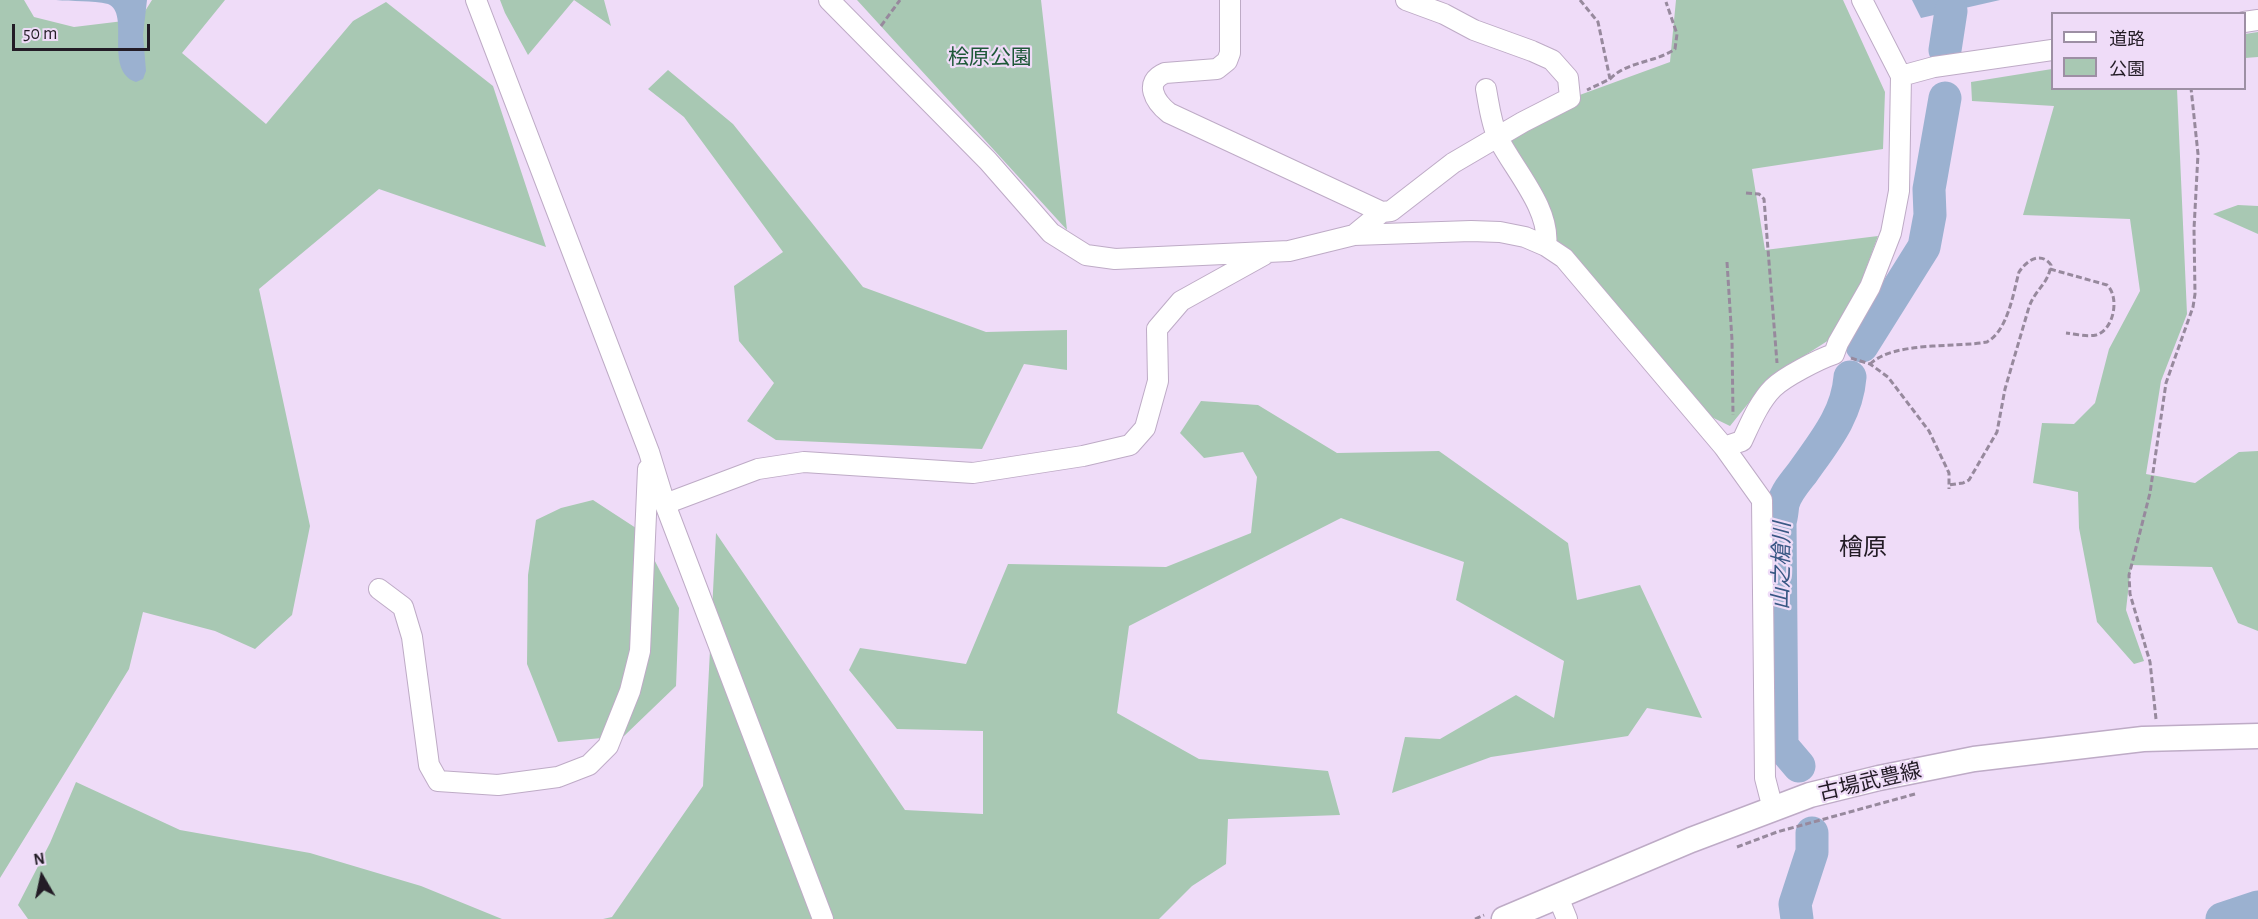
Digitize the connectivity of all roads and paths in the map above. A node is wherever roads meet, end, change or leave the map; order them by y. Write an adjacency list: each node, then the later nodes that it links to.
1 (476, 0): 31 (street)
2 (829, 0): 9 (street)
3 (900, 0): 9 (path)
4 (1230, 0): 18 (street)
5 (1406, 0): 15 (street)
6 (1580, 0): 12 (path)
7 (1862, 0): 11 (street)
8 (1666, 2): 12 (path)
9 (870, 42): 22 (street)
10 (2051, 50): 11 (street)
11 (1901, 76): 26 (street)
12 (1610, 79): 15 (path)
13 (1486, 89): 16 (street)
14 (2191, 90): 35 (path)
15 (1570, 98): 16 (street)
16 (1498, 137): 18 (street); 21 (street)
17 (1746, 193): 28 (path)
18 (1387, 211): 19 (street); 20 (street)
19 (1429, 233): 20 (street); 21 (street)
20 (1354, 235): 22 (street)
21 (1546, 246): 30 (street)
22 (1269, 252): 32 (street)
23 (1727, 262): 29 (path)
24 (2050, 270): 25 (path); 27 (path); 27 (path)
25 (2066, 333)
26 (1834, 354): 27 (path); 28 (street)
27 (1870, 364)
28 (1781, 382): 30 (street)
29 (1733, 425)
30 (1724, 447): 37 (street)
31 (649, 452): 32 (street); 33 (street)
32 (665, 504): 40 (street)
33 (379, 589)
34 (2258, 736): 35 (main road, 古場武豊線)
35 (2158, 739): 37 (main road, 古場武豊線)
36 (1924, 791): 38 (path)
37 (1773, 809): 39 (main road, 古場武豊線)
38 (1732, 849)
39 (1562, 908): 41 (main road, 古場武豊線)
40 (823, 919)
41 (1504, 919)

